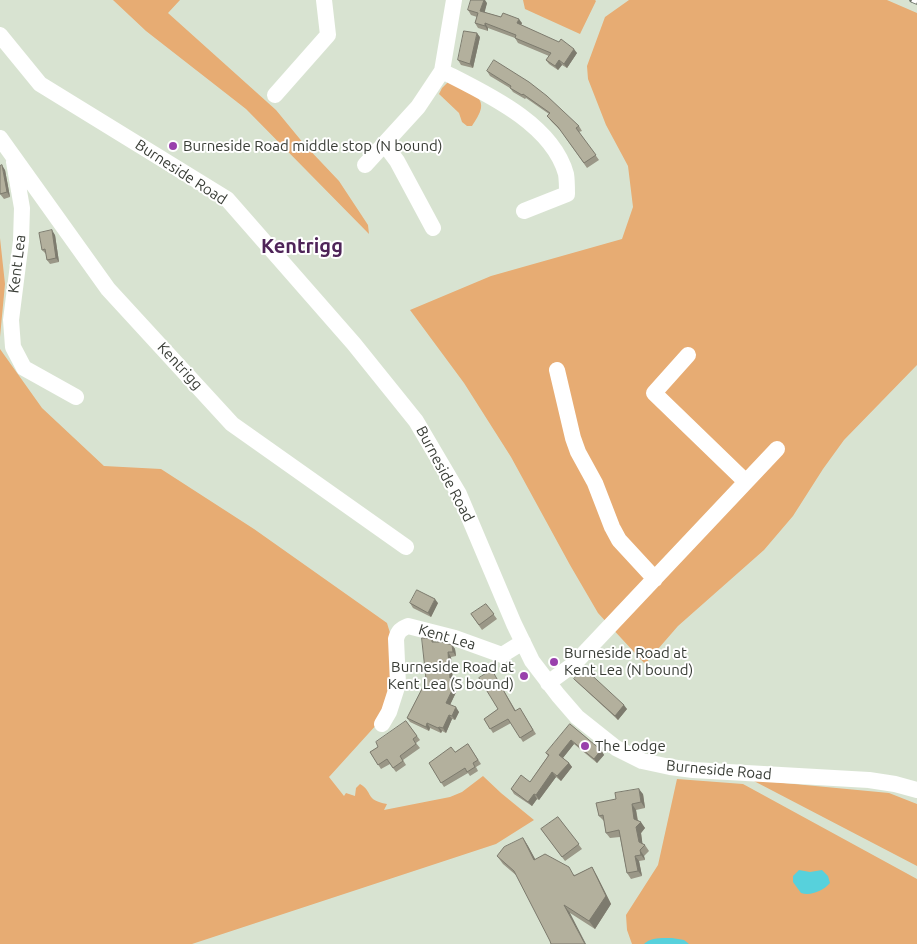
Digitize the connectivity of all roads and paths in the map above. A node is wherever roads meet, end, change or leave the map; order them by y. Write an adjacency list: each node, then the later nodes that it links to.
1 (324, 0): 5 (street)
2 (454, 0): 4 (street)
3 (0, 35): 19 (street, Burneside Road)
4 (442, 71): 7 (street); 10 (street)
5 (275, 96)
6 (0, 138): 8 (street, Kentrigg)
7 (385, 145): 9 (street); 11 (street)
8 (14, 157): 14 (street, Kent Lea); 17 (street, Kentrigg)
9 (365, 165)
10 (524, 211)
11 (433, 228)
12 (688, 355): 16 (street)
13 (558, 370): 18 (street)
14 (76, 397)
15 (777, 449): 16 (street)
16 (746, 482): 18 (street)
17 (406, 547)
18 (655, 579): 22 (street)
19 (523, 642): 20 (street); 21 (street, Burneside Road)
20 (502, 655): 21 (street, Kent Lea); 23 (street, Kent Lea)
21 (532, 661): 22 (street, Burneside Road)
22 (548, 683): 24 (street, Burneside Road)
23 (382, 724)
24 (917, 790)

